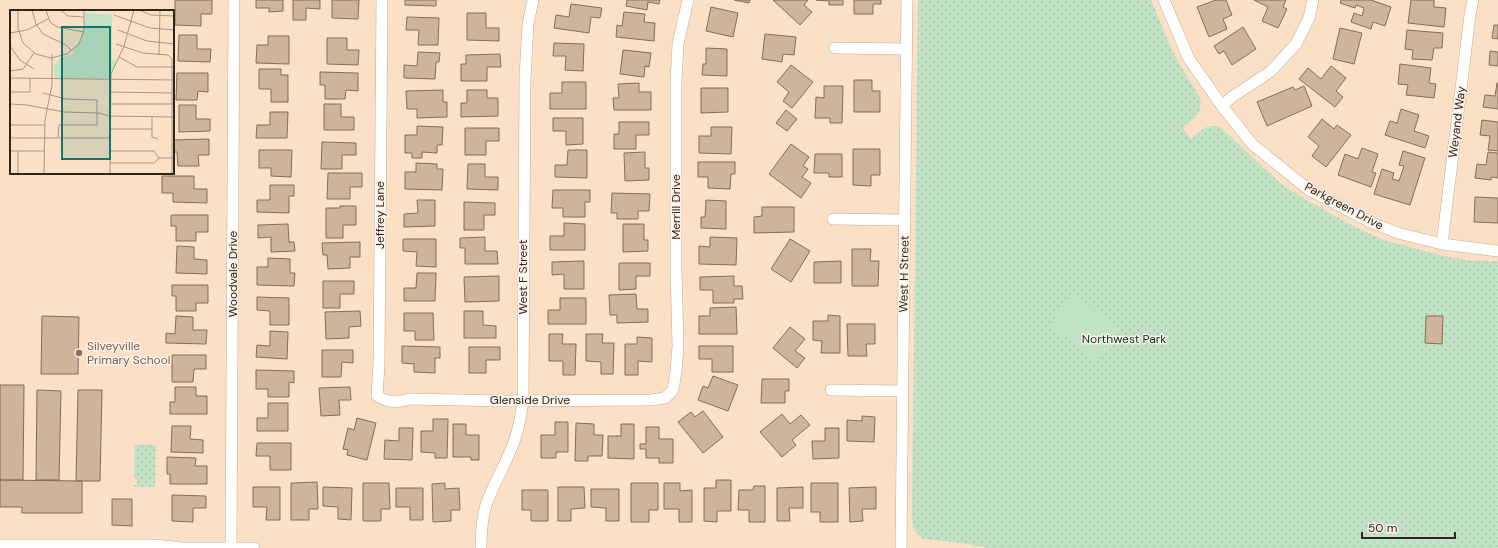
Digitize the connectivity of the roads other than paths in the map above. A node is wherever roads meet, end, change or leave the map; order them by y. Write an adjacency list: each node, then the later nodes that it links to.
1 (234, 0): 23 (street, Woodvale Drive)
2 (382, 0): 18 (street, Jeffrey Lane)
3 (533, 0): 19 (street, West F Street)
4 (688, 0): 20 (street, Merrill Drive)
5 (907, 0): 10 (street, West H Street)
6 (1164, 0): 11 (street, Parkgreen Drive)
7 (1313, 0): 11 (street)
8 (1473, 0): 14 (street, Weyand Way)
9 (835, 48): 10 (street)
10 (906, 49): 13 (street, West H Street)
11 (1222, 106): 14 (street, Parkgreen Drive)
12 (833, 219): 13 (street)
13 (905, 220): 17 (street, West H Street)
14 (1442, 244): 15 (street, Parkgreen Drive)
15 (1498, 251)
16 (832, 390): 17 (street)
17 (903, 391): 26 (street, West H Street)
18 (410, 399): 19 (street, Glenside Drive)
19 (523, 400): 20 (street, Glenside Drive); 25 (street, West F Street)
20 (651, 400)
21 (0, 544): 22 (street)
22 (90, 546): 23 (street)
23 (231, 548): 24 (street)
24 (254, 548)
25 (481, 548)
26 (901, 548)

